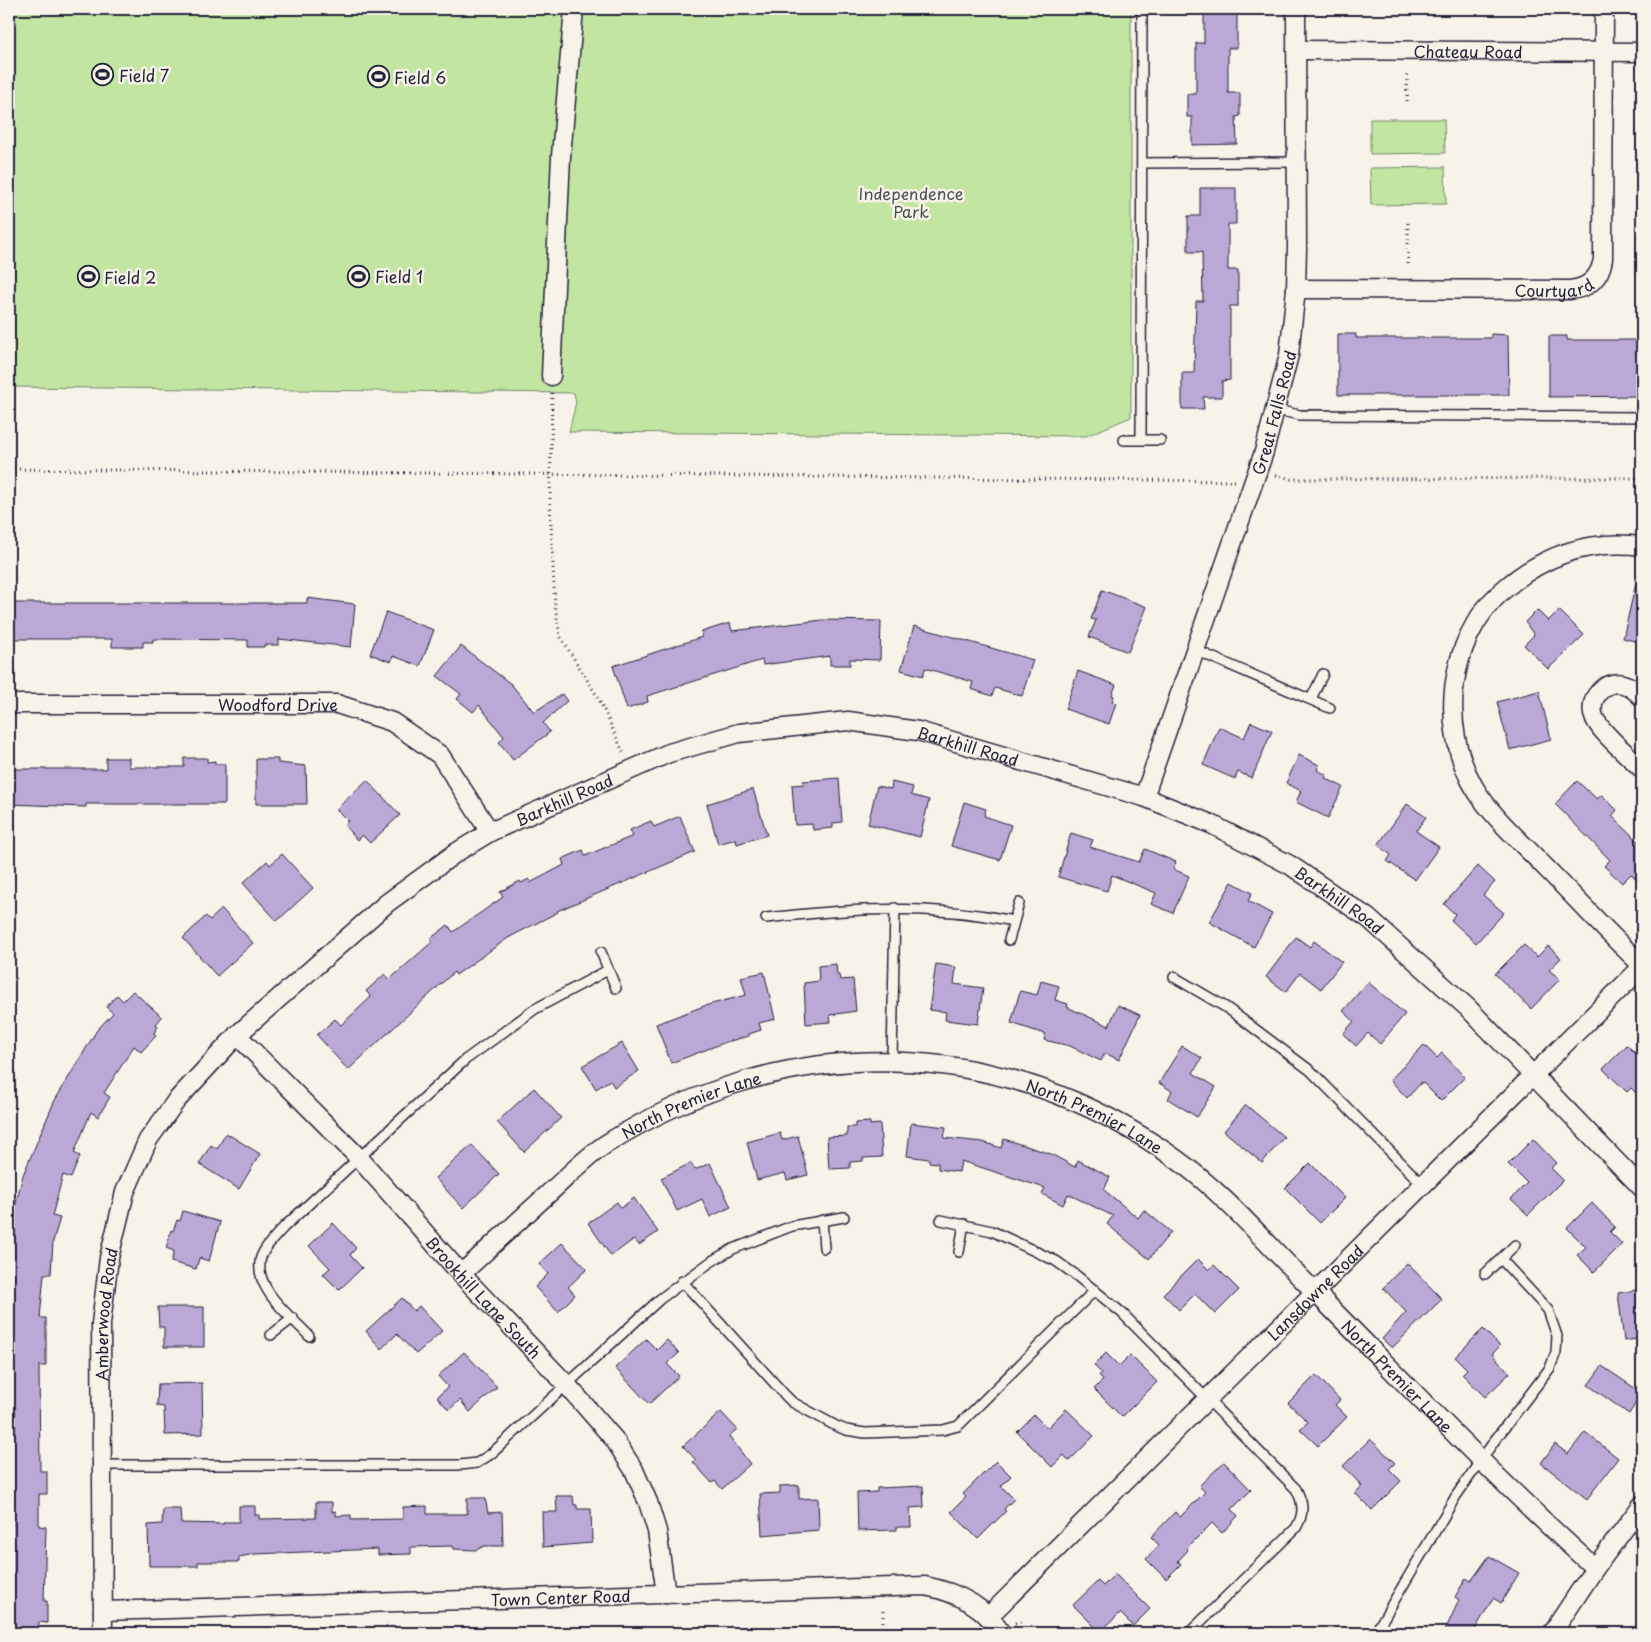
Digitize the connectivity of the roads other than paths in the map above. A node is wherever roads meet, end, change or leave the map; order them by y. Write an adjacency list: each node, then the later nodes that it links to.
1 (574, 9): 11 (street)
2 (1142, 9): 8 (lane)
3 (1296, 9): 5 (street, Great Falls Road)
4 (1604, 9): 6 (street, Courtyard)
5 (1296, 50): 6 (street, Chateau Road); 9 (street, Great Falls Road)
6 (1604, 52): 7 (street, Chateau Road); 10 (street, Courtyard)
7 (1642, 52)
8 (1142, 162): 9 (lane); 15 (lane)
9 (1296, 162): 10 (street, Great Falls Road)
10 (1296, 289): 12 (street, Great Falls Road)
11 (551, 376)
12 (1276, 410): 13 (lane); 18 (street, Great Falls Road)
13 (1642, 417)
14 (1124, 440): 15 (lane)
15 (1141, 440): 16 (lane)
16 (1160, 440)
17 (1642, 546): 33 (street)
18 (1194, 650): 21 (lane); 25 (street, Great Falls Road)
19 (1323, 674): 21 (lane)
20 (1642, 697): 24 (street)
21 (1311, 699): 23 (lane)
22 (9, 704): 26 (street, Woodford Drive)
23 (1330, 708)
24 (1642, 769)
25 (1144, 797): 26 (street, Barkhill Road); 39 (street, Barkhill Road)
26 (490, 832): 37 (street, Barkhill Road)
27 (1018, 903): 30 (lane)
28 (895, 908): 29 (lane); 30 (lane); 38 (lane)
29 (766, 918)
30 (1014, 921): 31 (lane)
31 (1009, 940)
32 (600, 952): 34 (lane)
33 (1642, 966): 39 (street, Lansdowne Road)
34 (608, 970): 36 (lane); 40 (lane)
35 (1174, 976): 41 (lane)
36 (616, 988)
37 (237, 1035): 40 (street, Brookhill Lane South); 62 (street, Amberwood Road)
38 (892, 1060): 51 (street, North Premier Lane); 55 (street, North Premier Lane)
39 (1534, 1076): 41 (street, Lansdowne Road); 42 (street, Barkhill Road)
40 (358, 1158): 51 (street, Brookhill Lane South); 56 (lane)
41 (1423, 1185): 55 (street, Lansdowne Road)
42 (1642, 1188)
43 (844, 1216): 44 (lane)
44 (822, 1220): 48 (lane); 53 (lane)
45 (941, 1220): 46 (lane)
46 (964, 1224): 49 (lane); 54 (lane)
47 (1515, 1245): 50 (lane)
48 (824, 1248)
49 (959, 1252)
50 (1501, 1259): 52 (lane); 61 (lane)
51 (461, 1274): 59 (street, Brookhill Lane South)
52 (1485, 1274)
53 (682, 1281): 54 (lane); 59 (lane)
54 (1095, 1290): 60 (lane)
55 (1314, 1292): 60 (street, Lansdowne Road); 61 (street, North Premier Lane)
56 (293, 1318): 57 (lane); 58 (lane)
57 (271, 1335)
58 (309, 1336)
59 (566, 1384): 62 (lane); 65 (street, Brookhill Lane South)
60 (1206, 1399): 67 (street, Lansdowne Road); 70 (lane)
61 (1482, 1460): 64 (street, North Premier Lane); 71 (lane)
62 (102, 1465): 66 (street, Amberwood Road)
63 (1642, 1504): 64 (street)
64 (1595, 1568): 72 (street)
65 (666, 1594): 66 (street, Town Center Road); 67 (street, Town Center Road)
66 (103, 1611): 68 (street, Amberwood Road)
67 (988, 1617): 69 (street, Town Center Road)
68 (103, 1633)
69 (1001, 1633)
70 (1189, 1633)
71 (1375, 1633)
72 (1552, 1633)

